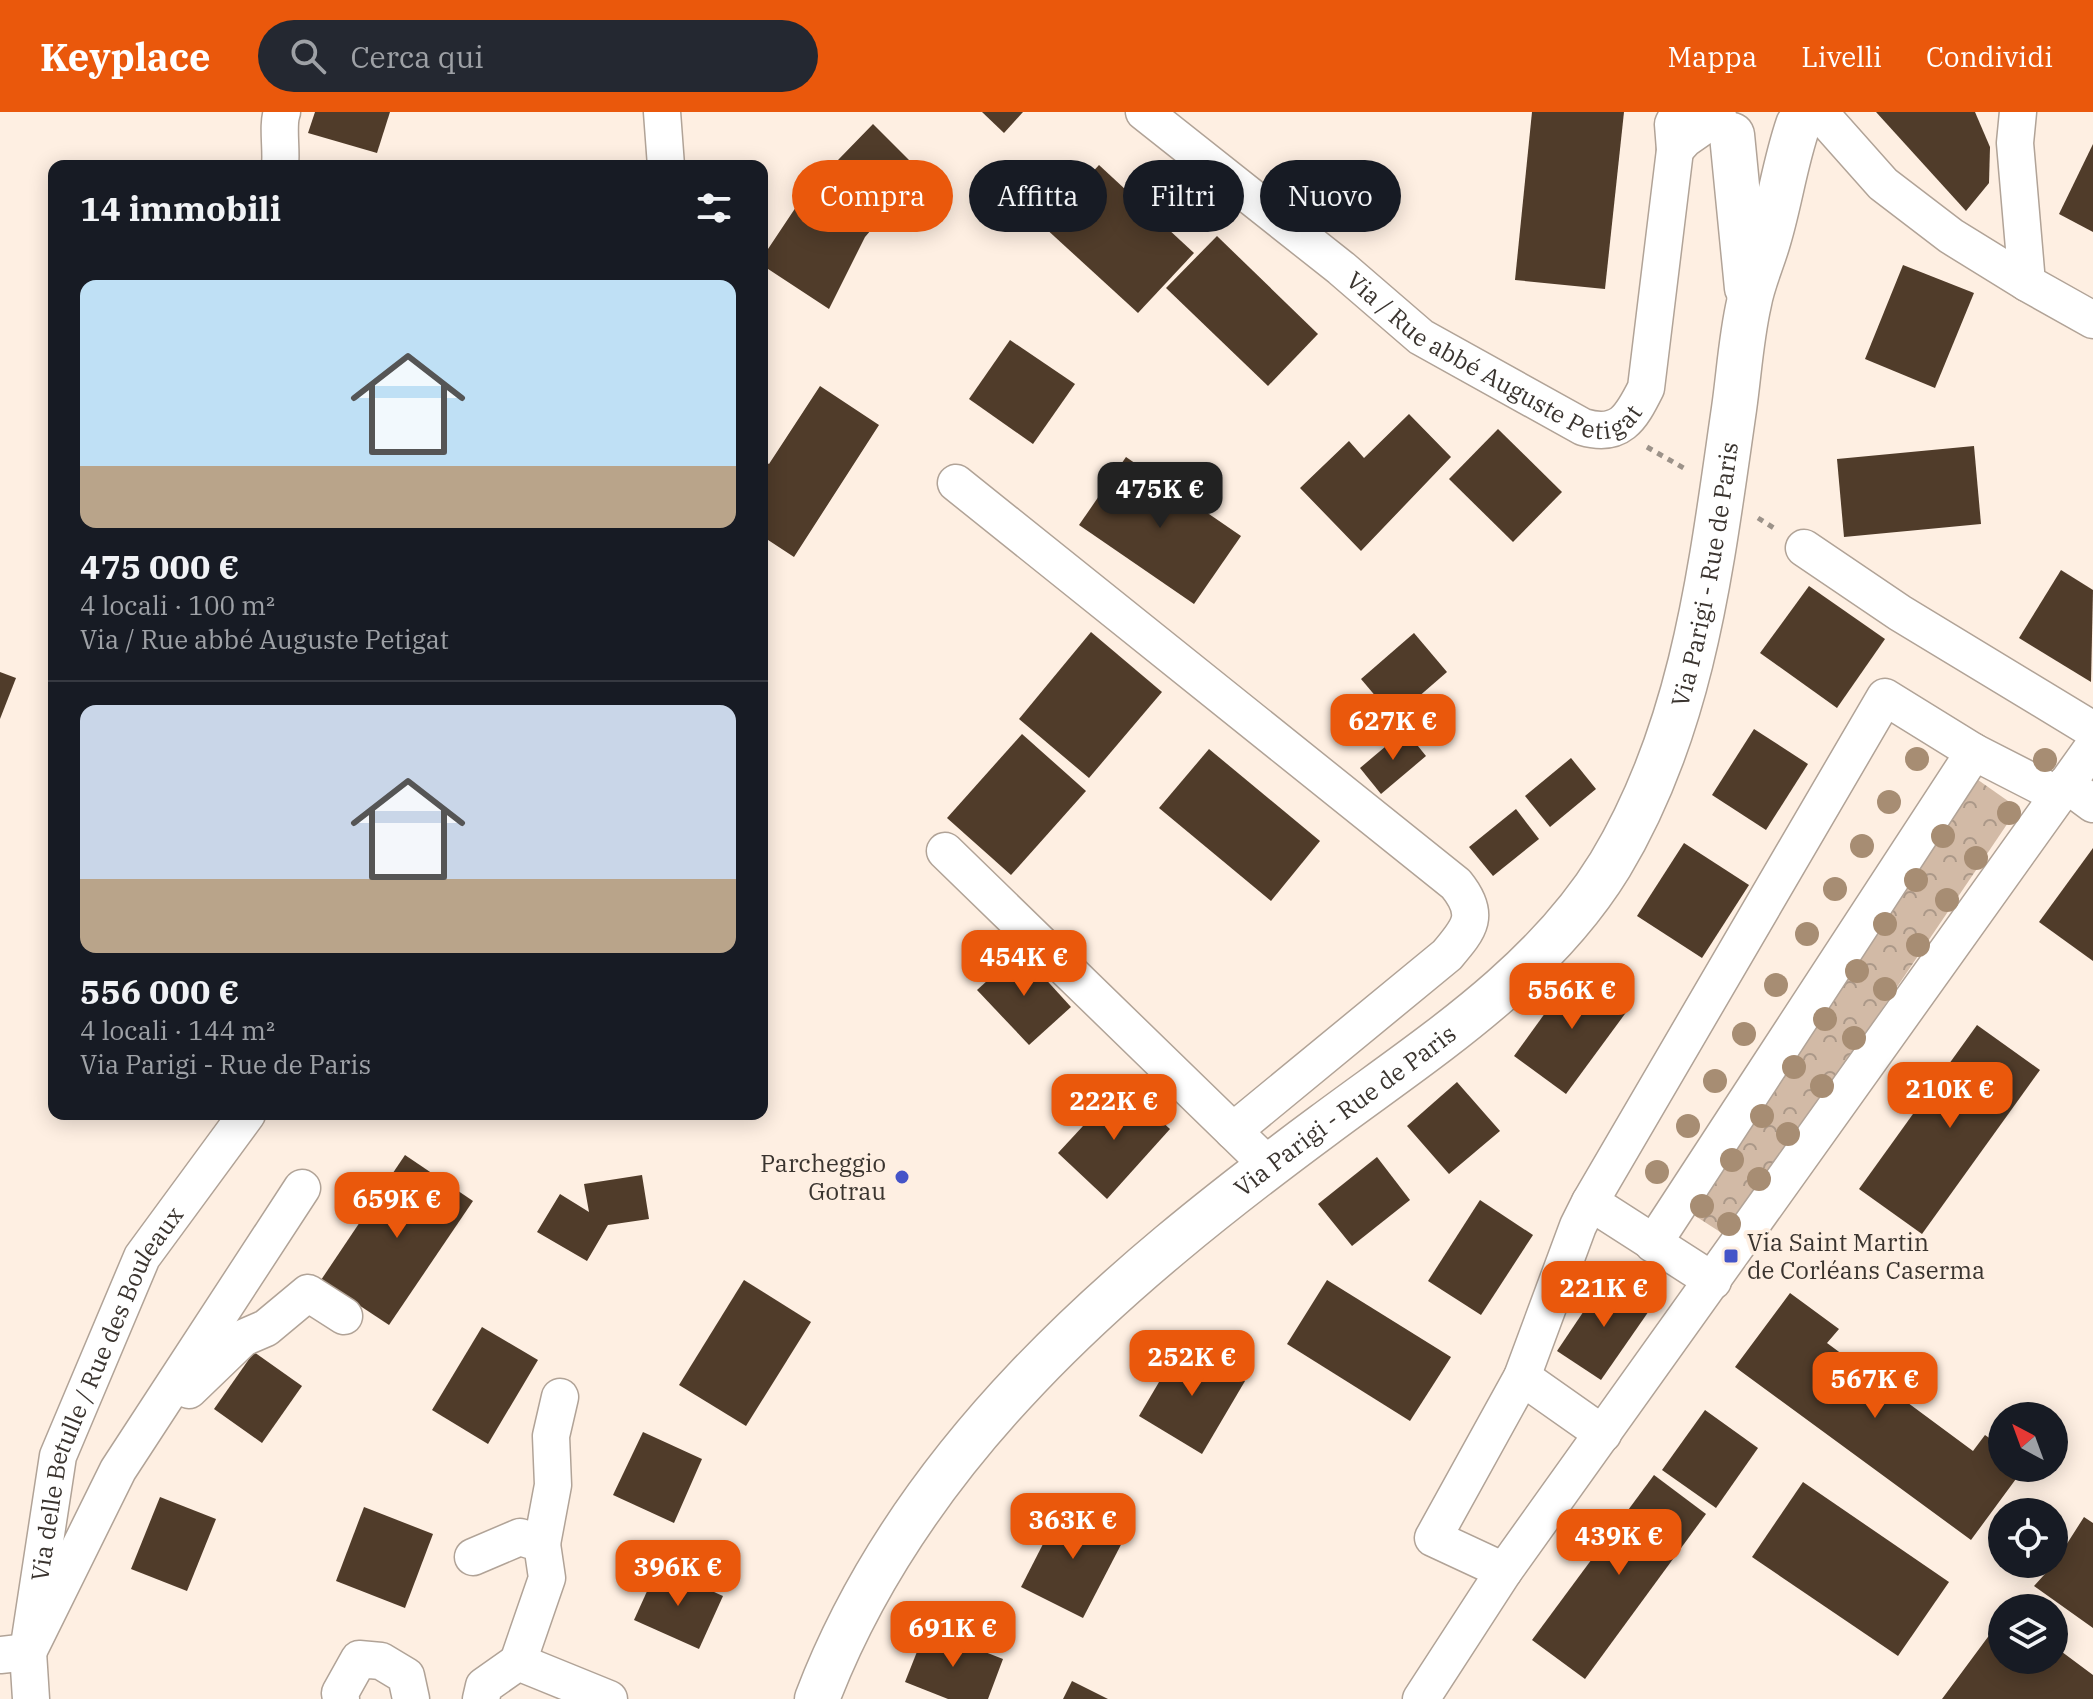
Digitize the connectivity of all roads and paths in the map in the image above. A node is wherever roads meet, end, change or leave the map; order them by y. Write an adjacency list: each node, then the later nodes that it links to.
1 (282, 112): 7 (street)
2 (662, 112): 8 (street)
3 (1144, 112): 6 (street, Via / Rue abbé Auguste Petigat)
4 (2018, 112): 9 (street)
5 (1808, 116): 6 (main road); 9 (street); 10 (main road, Via Parigi - Rue de Paris)
6 (1711, 119): 10 (main road, Via Parigi - Rue de Paris)
7 (280, 160)
8 (666, 160)
9 (2027, 283): 11 (street)
10 (1749, 302): 21 (main road, Via Parigi - Rue de Paris)
11 (2093, 320)
12 (956, 483): 20 (street)
13 (1804, 548): 14 (street)
14 (2093, 730)
15 (2093, 747): 17 (street)
16 (1974, 752): 17 (street); 23 (street); 24 (street)
17 (2072, 794): 25 (street)
18 (945, 851): 20 (street)
19 (243, 1120): 34 (street, Via delle Betulle / Rue des Bouleaux)
20 (1233, 1131): 21 (street)
21 (1269, 1166): 41 (main road, Via Parigi - Rue de Paris)
22 (302, 1188): 29 (street)
23 (1584, 1214): 24 (street); 27 (street)
24 (1653, 1244): 25 (street)
25 (1713, 1281): 30 (street)
26 (344, 1316): 29 (street)
27 (1522, 1377): 30 (street); 33 (street)
28 (560, 1397): 31 (street)
29 (146, 1428): 34 (street)
30 (1603, 1434): 33 (street)
31 (542, 1544): 32 (street); 35 (street)
32 (473, 1557)
33 (1504, 1571): 42 (street)
34 (14, 1654): 36 (street, Via delle Betulle / Rue des Bouleaux)
35 (518, 1662): 39 (street); 40 (street)
36 (31, 1699)
37 (341, 1699): 38 (street)
38 (411, 1699)
39 (481, 1699)
40 (609, 1699)
41 (817, 1699)
42 (1421, 1699)

